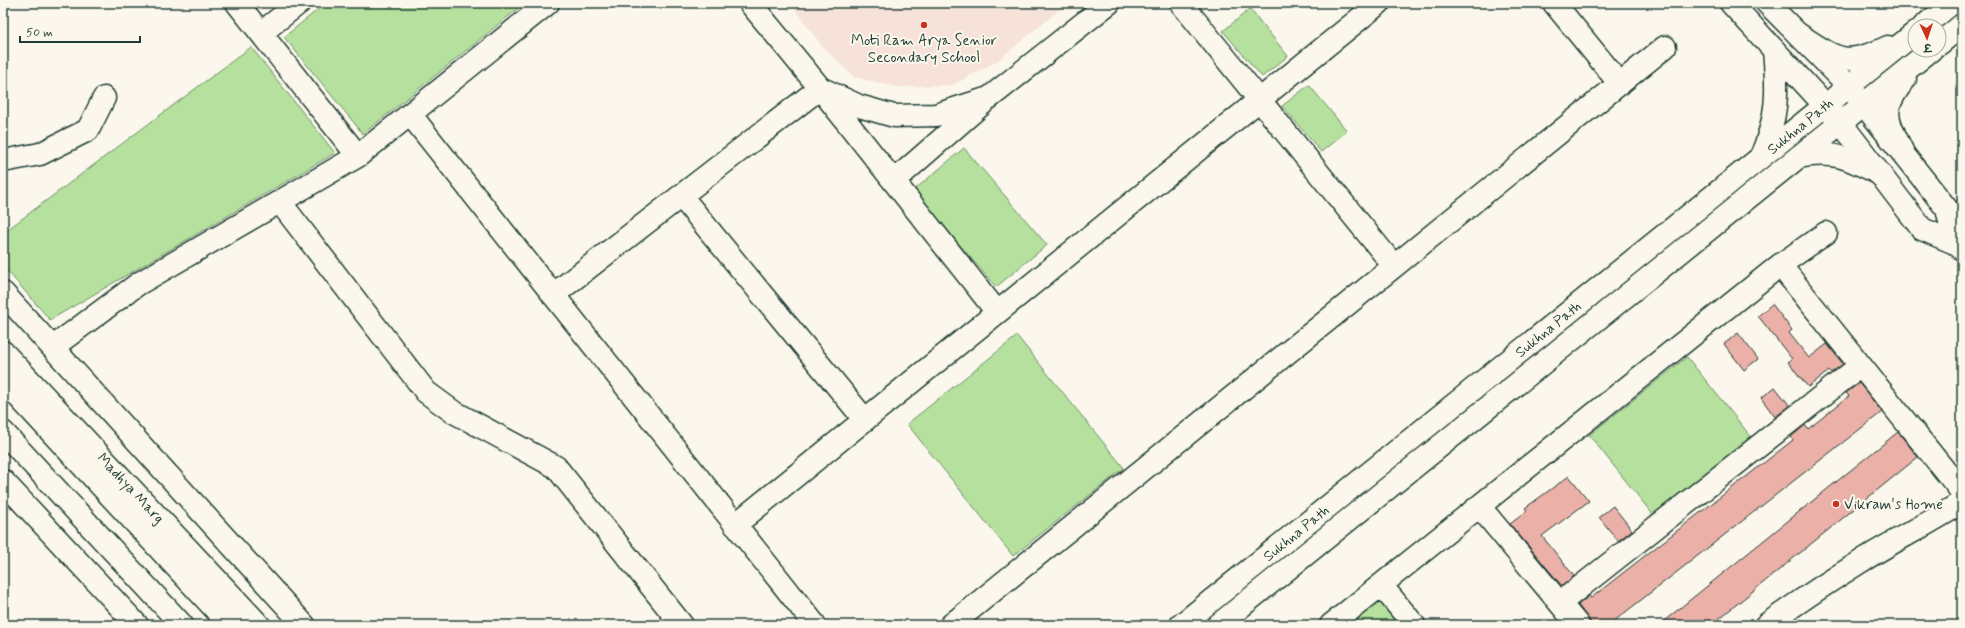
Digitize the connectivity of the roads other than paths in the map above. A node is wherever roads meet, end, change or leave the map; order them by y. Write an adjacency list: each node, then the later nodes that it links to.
1 (237, 3): 14 (street)
2 (299, 3): 14 (street)
3 (548, 3): 31 (street)
4 (750, 3): 25 (street)
5 (1109, 3): 27 (street)
6 (1181, 3): 28 (street)
7 (1379, 3): 28 (street)
8 (1554, 3): 23 (street)
9 (1731, 3): 20 (street)
10 (1767, 3): 15 (street)
11 (1952, 3): 12 (street)
12 (1934, 18)
13 (1962, 25): 17 (street)
14 (261, 34): 34 (street)
15 (1798, 34): 16 (street); 24 (street)
16 (1907, 37)
17 (1947, 37)
18 (1907, 39): 24 (street, Sukhna Path)
19 (1665, 47): 23 (street)
20 (1774, 50): 30 (street); 36 (street)
21 (1921, 58): 29 (street, Sukhna Path)
22 (1923, 58): 33 (street)
23 (1620, 84): 45 (street)
24 (1849, 86): 29 (street); 30 (street, Sukhna Path)
25 (820, 88): 27 (street); 39 (street); 40 (street)
26 (104, 98): 37 (street)
27 (989, 98): 39 (street)
28 (1260, 100): 45 (street); 48 (street)
29 (1863, 105): 32 (street, Sukhna Path); 33 (street)
30 (1825, 106): 32 (street); 36 (street, Sukhna Path)
31 (410, 114): 34 (street); 47 (street)
32 (1841, 123): 35 (street, Sukhna Path); 38 (street)
33 (1903, 153): 43 (street)
34 (358, 156): 41 (street)
35 (1798, 157): 38 (street); 71 (street, Sukhna Path)
36 (1760, 158): 70 (street, Sukhna Path)
37 (3, 161)
38 (1880, 174): 43 (street)
39 (894, 181): 48 (street)
40 (681, 196): 47 (street); 53 (street)
41 (280, 202): 49 (street); 67 (street)
42 (1826, 233): 44 (street)
43 (1959, 246)
44 (1780, 265): 51 (street); 58 (street)
45 (1394, 266): 69 (street)
46 (3, 293): 49 (street)
47 (553, 295): 59 (street)
48 (997, 312): 53 (street)
49 (53, 347): 66 (street)
50 (3, 352): 65 (street, Madhya Marg)
51 (1860, 366): 56 (street); 61 (street)
52 (3, 380): 64 (street, Madhya Marg)
53 (865, 420): 59 (street)
54 (3, 432): 63 (street)
55 (3, 481): 62 (street)
56 (1962, 492)
57 (1962, 502): 75 (street)
58 (1480, 506): 60 (street); 61 (street)
59 (735, 525): 68 (street)
60 (1381, 585): 72 (street); 73 (street)
61 (1560, 604): 74 (street)
62 (137, 625)
63 (182, 625)
64 (230, 625)
65 (258, 625)
66 (304, 625)
67 (682, 625)
68 (815, 625)
69 (951, 625)
70 (1181, 625)
71 (1218, 625)
72 (1331, 625)
73 (1414, 625)
74 (1578, 625)
75 (1766, 625)

